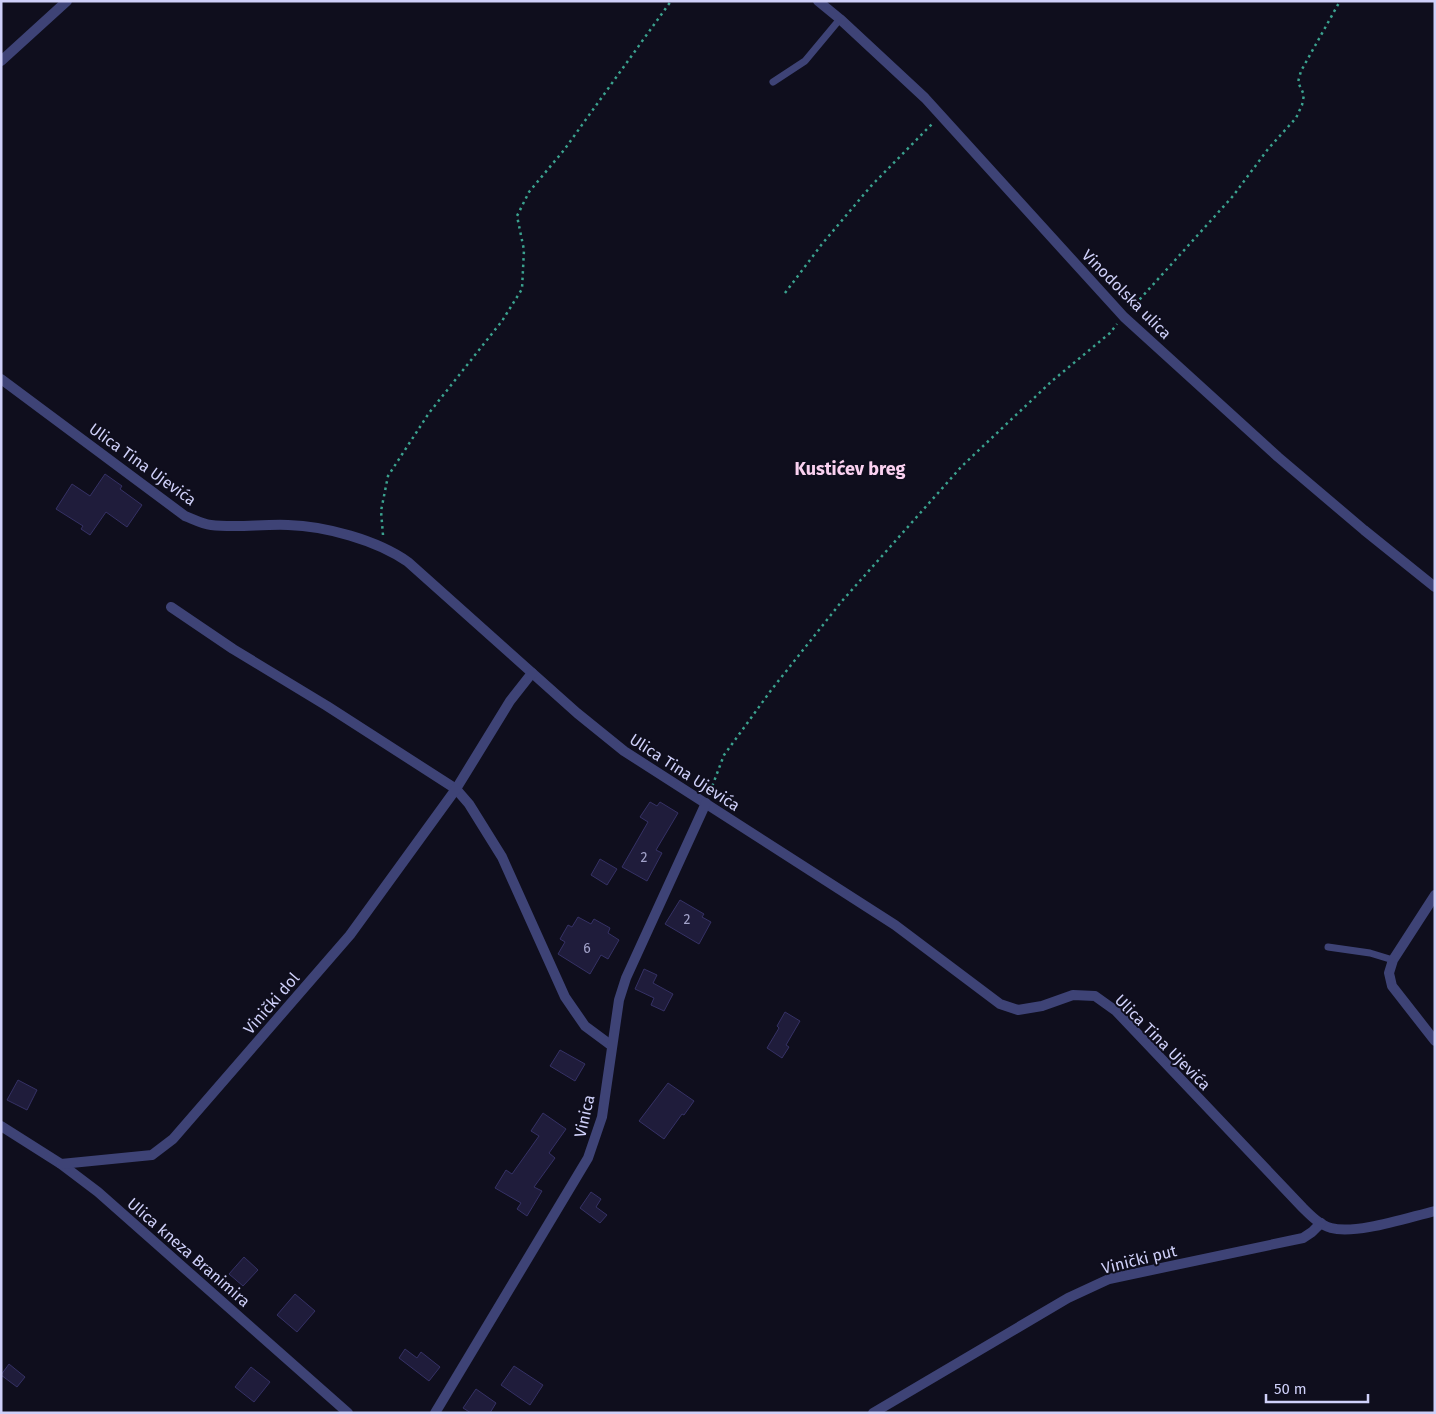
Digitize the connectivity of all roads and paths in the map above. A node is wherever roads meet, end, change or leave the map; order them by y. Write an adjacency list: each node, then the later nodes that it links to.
1 (67, 1): 6 (street)
2 (671, 1): 12 (path)
3 (818, 1): 5 (street, Vinodolska ulica)
4 (1340, 1): 10 (path)
5 (840, 19): 7 (lane); 8 (street, Vinodolska ulica)
6 (1, 62)
7 (773, 82)
8 (941, 115): 9 (path); 10 (street, Vinodolska ulica)
9 (785, 293)
10 (1124, 317): 13 (street, Vinodolska ulica); 17 (path)
11 (1, 379): 12 (street, Ulica Tina Ujevića)
12 (384, 549): 15 (street, Ulica Tina Ujevića)
13 (1435, 587)
14 (171, 607): 16 (street)
15 (532, 673): 16 (street, Vinički dol); 17 (street, Ulica Tina Ujevića)
16 (456, 789): 22 (street); 24 (street, Vinički dol)
17 (706, 803): 22 (street, Vinica); 26 (street, Ulica Tina Ujevića)
18 (1435, 895): 20 (street)
19 (1328, 947): 20 (lane)
20 (1393, 960): 21 (street)
21 (1435, 1040)
22 (612, 1046): 28 (street, Vinica)
23 (1, 1126): 24 (street, Ulica kneza Branimira)
24 (61, 1164): 27 (street, Ulica kneza Branimira)
25 (1435, 1211): 26 (street)
26 (1321, 1223): 29 (street, Vinički put)
27 (348, 1413)
28 (435, 1413)
29 (873, 1413)

